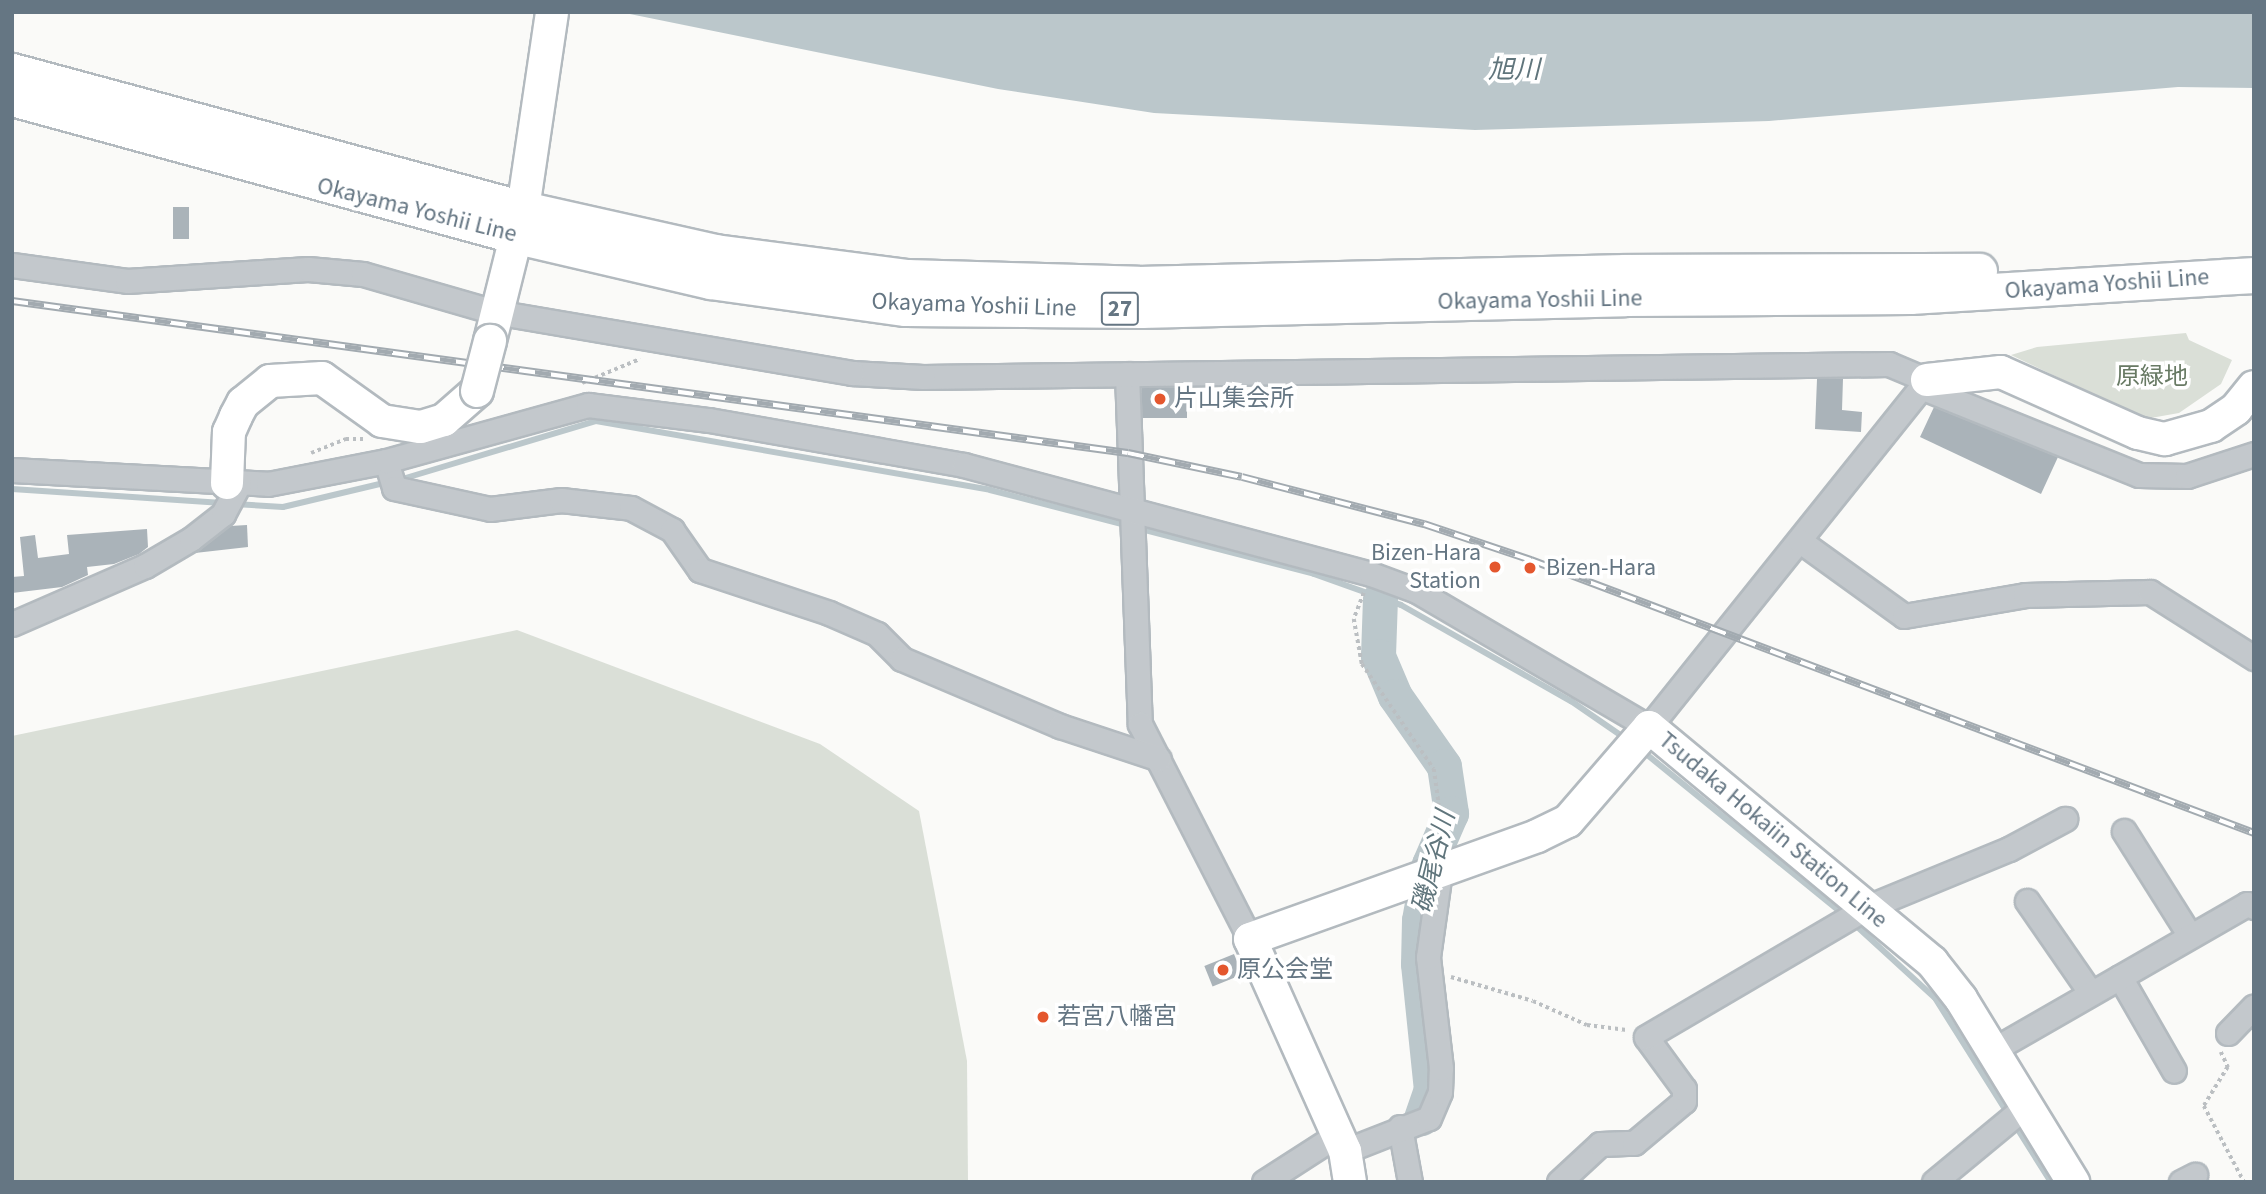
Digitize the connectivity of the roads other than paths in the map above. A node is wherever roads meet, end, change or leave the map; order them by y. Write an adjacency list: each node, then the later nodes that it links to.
1 (552, 12): 4 (main road)
2 (12, 71): 4 (main road, Okayama Yoshii Line / 27)
3 (12, 98): 4 (main road, Okayama Yoshii Line / 27)
4 (520, 223): 6 (main road, Okayama Yoshii Line / 27); 15 (main road, bridge)
5 (12, 265): 7 (street)
6 (2254, 275)
7 (481, 308)
8 (513, 315): 9 (street)
9 (1127, 374): 10 (street); 16 (street)
10 (1924, 383): 11 (main road); 12 (street); 17 (street)
11 (2254, 387)
12 (2254, 454)
13 (12, 470): 15 (street)
14 (390, 475): 15 (street); 16 (street); 21 (street)
15 (234, 487): 18 (street)
16 (1132, 518): 20 (street); 21 (street)
17 (1800, 541): 19 (street); 20 (street)
18 (12, 624)
19 (2254, 658)
20 (1640, 738): 24 (main road, Tsudaka Hokaiin Station Line); 27 (main road, Tsudaka Hokaiin Station Line)
21 (1159, 759): 29 (street)
22 (2065, 820): 27 (street)
23 (2124, 831): 28 (street)
24 (1431, 874): 29 (main road, Tsudaka Hokaiin Station Line); 37 (street)
25 (2027, 901): 31 (street)
26 (2254, 907): 28 (street)
27 (1855, 916): 34 (main road, Tsudaka Hokaiin Station Line); 42 (street)
28 (2190, 936): 30 (street)
29 (1250, 939): 38 (main road)
30 (2120, 977): 31 (street); 35 (street)
31 (2090, 992): 34 (street)
32 (2254, 1006): 33 (street)
33 (2228, 1033)
34 (1993, 1050): 36 (main road, Tsudaka Hokaiin Station Line)
35 (2174, 1071)
36 (2016, 1113): 43 (street); 44 (main road, Tsudaka Hokaiin Station Line)
37 (1413, 1122): 38 (street); 41 (street)
38 (1341, 1143): 39 (street); 40 (main road)
39 (1264, 1182)
40 (1350, 1182)
41 (1410, 1182)
42 (1559, 1182)
43 (1934, 1182)
44 (2074, 1182)

